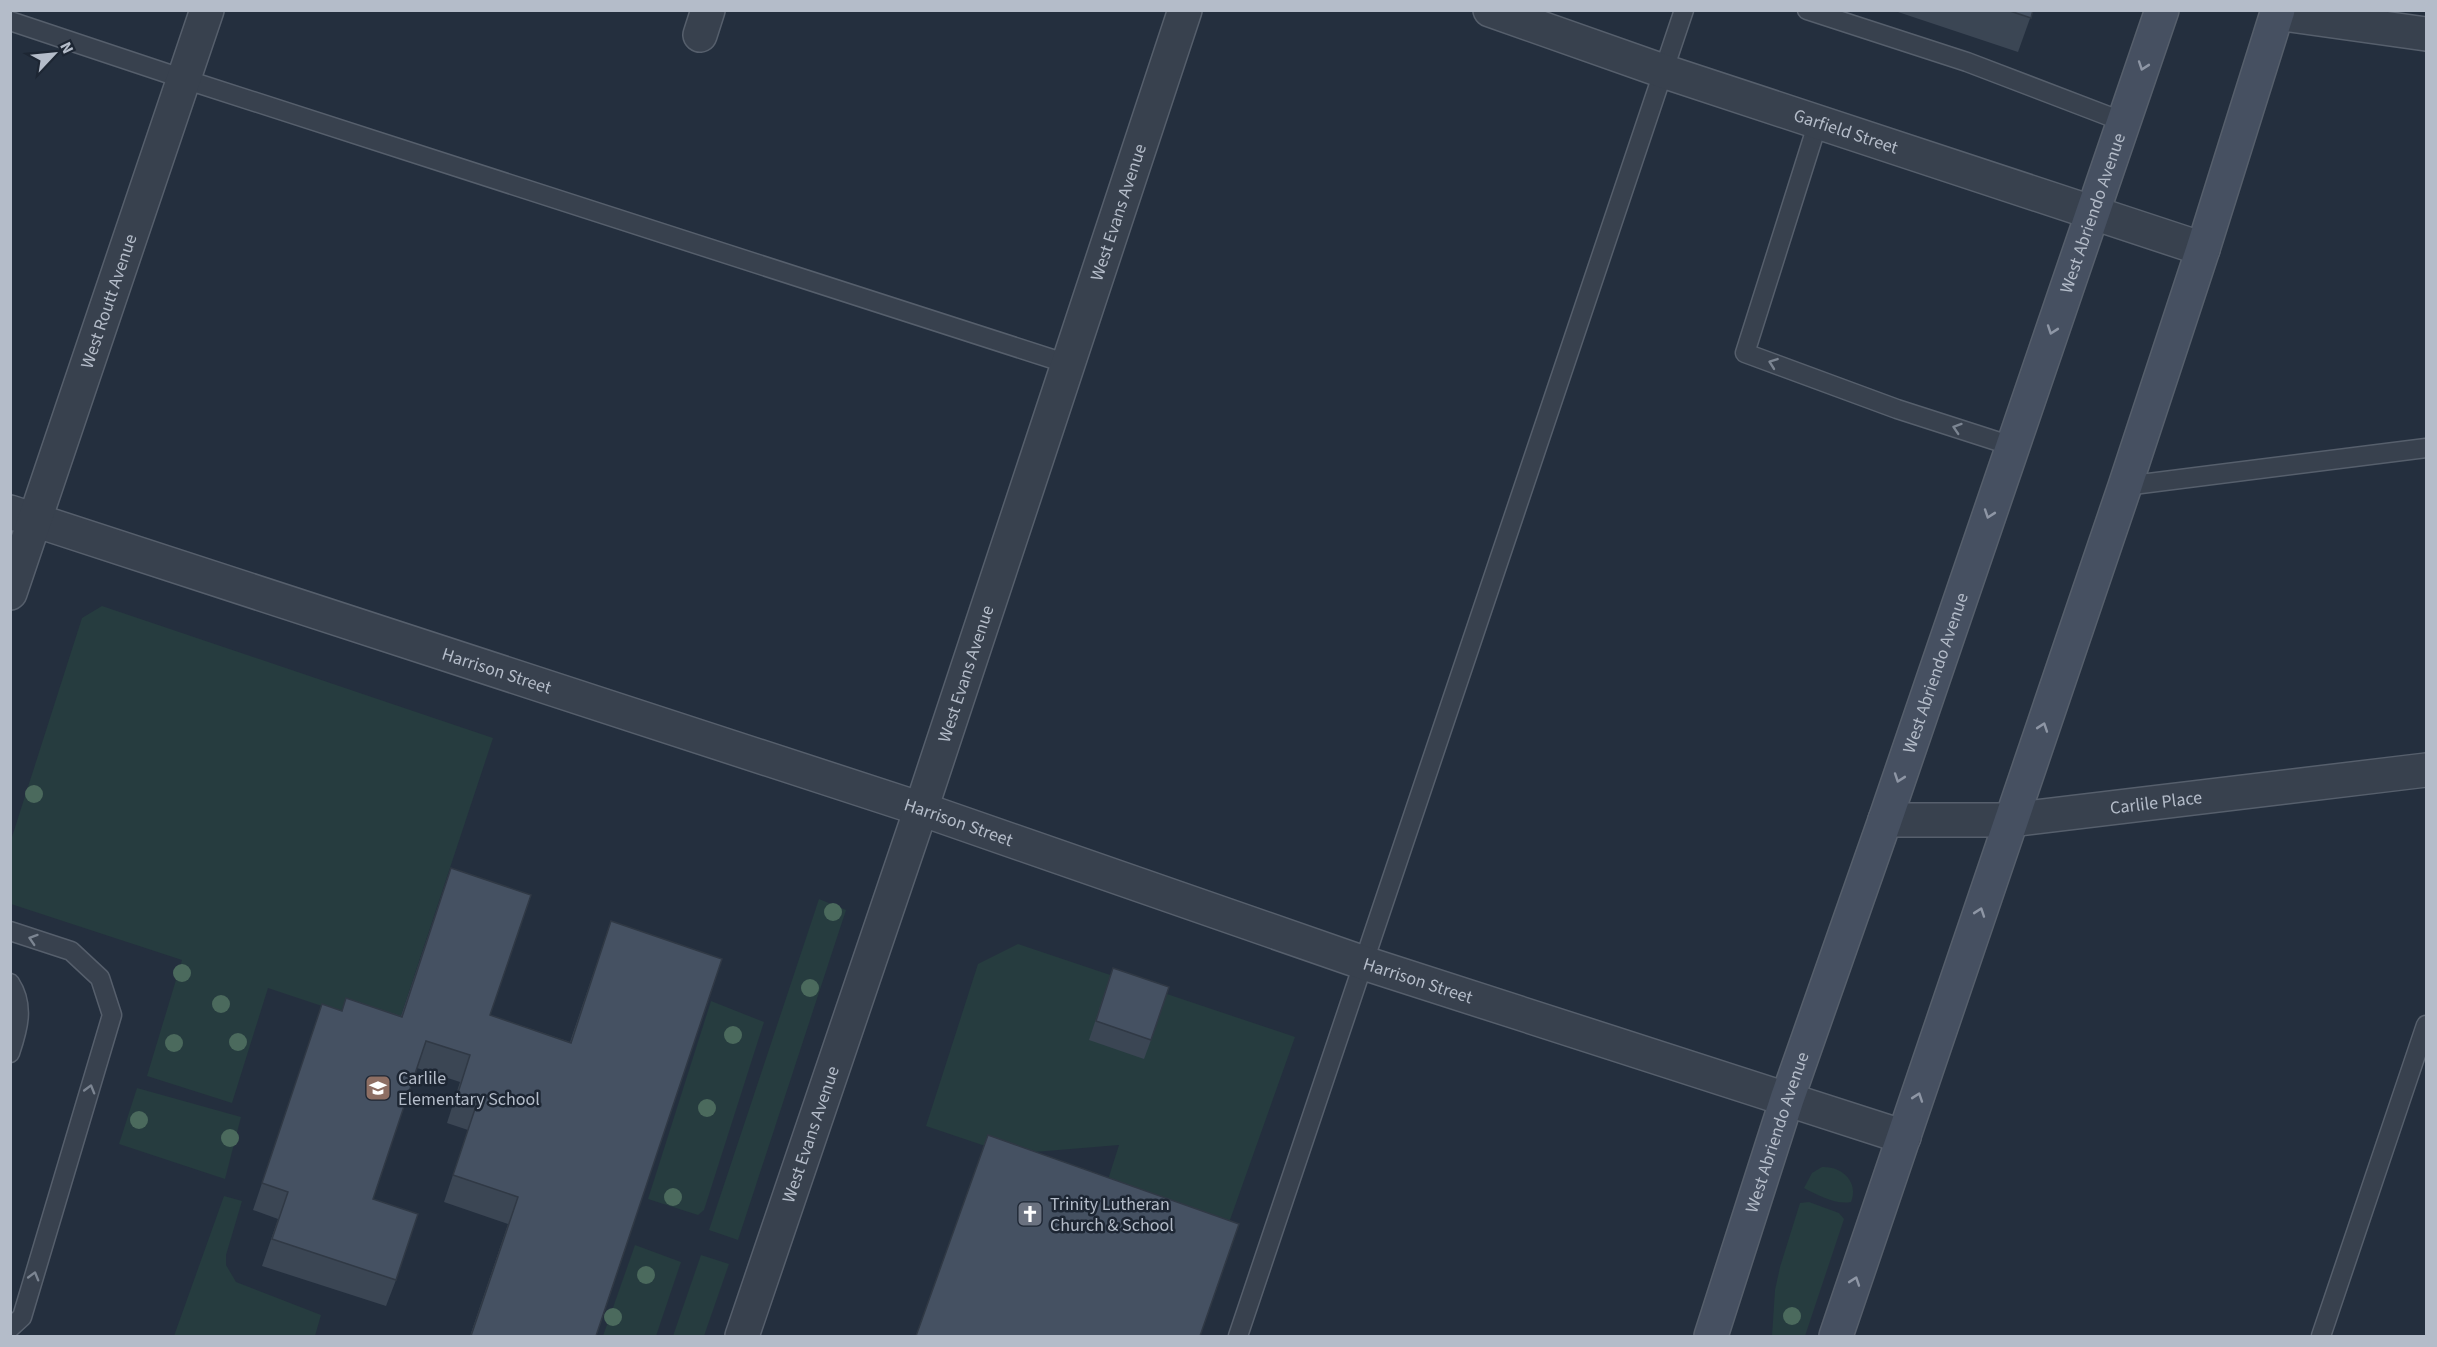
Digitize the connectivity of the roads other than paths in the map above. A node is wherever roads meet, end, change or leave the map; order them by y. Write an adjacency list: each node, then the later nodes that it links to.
1 (207, 10): 11 (street, West Routt Avenue)
2 (1185, 10): 16 (street, West Evans Avenue)
3 (1490, 10): 10 (street, Garfield Street)
4 (1684, 10): 10 (lane)
5 (1807, 10): 13 (lane)
6 (2162, 10): 13 (street, West Abriendo Avenue, one-way to 13)
7 (2278, 12): 9 (street); 15 (street)
8 (10, 21): 11 (lane)
9 (2427, 34)
10 (1663, 71): 12 (street, Garfield Street); 27 (lane)
11 (184, 80): 16 (lane); 20 (street, West Routt Avenue)
12 (1818, 122): 14 (street, Garfield Street); 17 (lane, one-way to 12)
13 (2124, 122): 14 (street, West Abriendo Avenue)
14 (2093, 213): 15 (street, Garfield Street); 17 (street, West Abriendo Avenue, one-way to 17)
15 (2203, 249): 19 (street)
16 (1068, 364): 23 (street, West Evans Avenue)
17 (2012, 446): 24 (street, West Abriendo Avenue, one-way to 24)
18 (2427, 448): 19 (lane)
19 (2125, 486): 25 (street, one-way to 19)
20 (23, 516): 21 (street, West Routt Avenue); 23 (street, Harrison Street)
21 (10, 593)
22 (2427, 770): 25 (street, Carlile Place)
23 (921, 809): 27 (street, Harrison Street); 35 (street, West Evans Avenue)
24 (1885, 820): 25 (street, Carlile Place); 32 (street, West Abriendo Avenue)
25 (2011, 820): 33 (street, one-way to 25)
26 (10, 931): 34 (lane, one-way to 26)
27 (1364, 963): 32 (street, Harrison Street); 36 (lane)
28 (10, 983): 30 (lane)
29 (2427, 1025): 31 (lane)
30 (10, 1053)
31 (2421, 1060): 39 (lane)
32 (1787, 1100): 33 (street, Harrison Street); 37 (street, West Abriendo Avenue)
33 (1904, 1137): 38 (street, one-way to 33)
34 (10, 1328)
35 (742, 1336)
36 (1238, 1336)
37 (1711, 1336)
38 (1836, 1336)
39 (2321, 1336)

